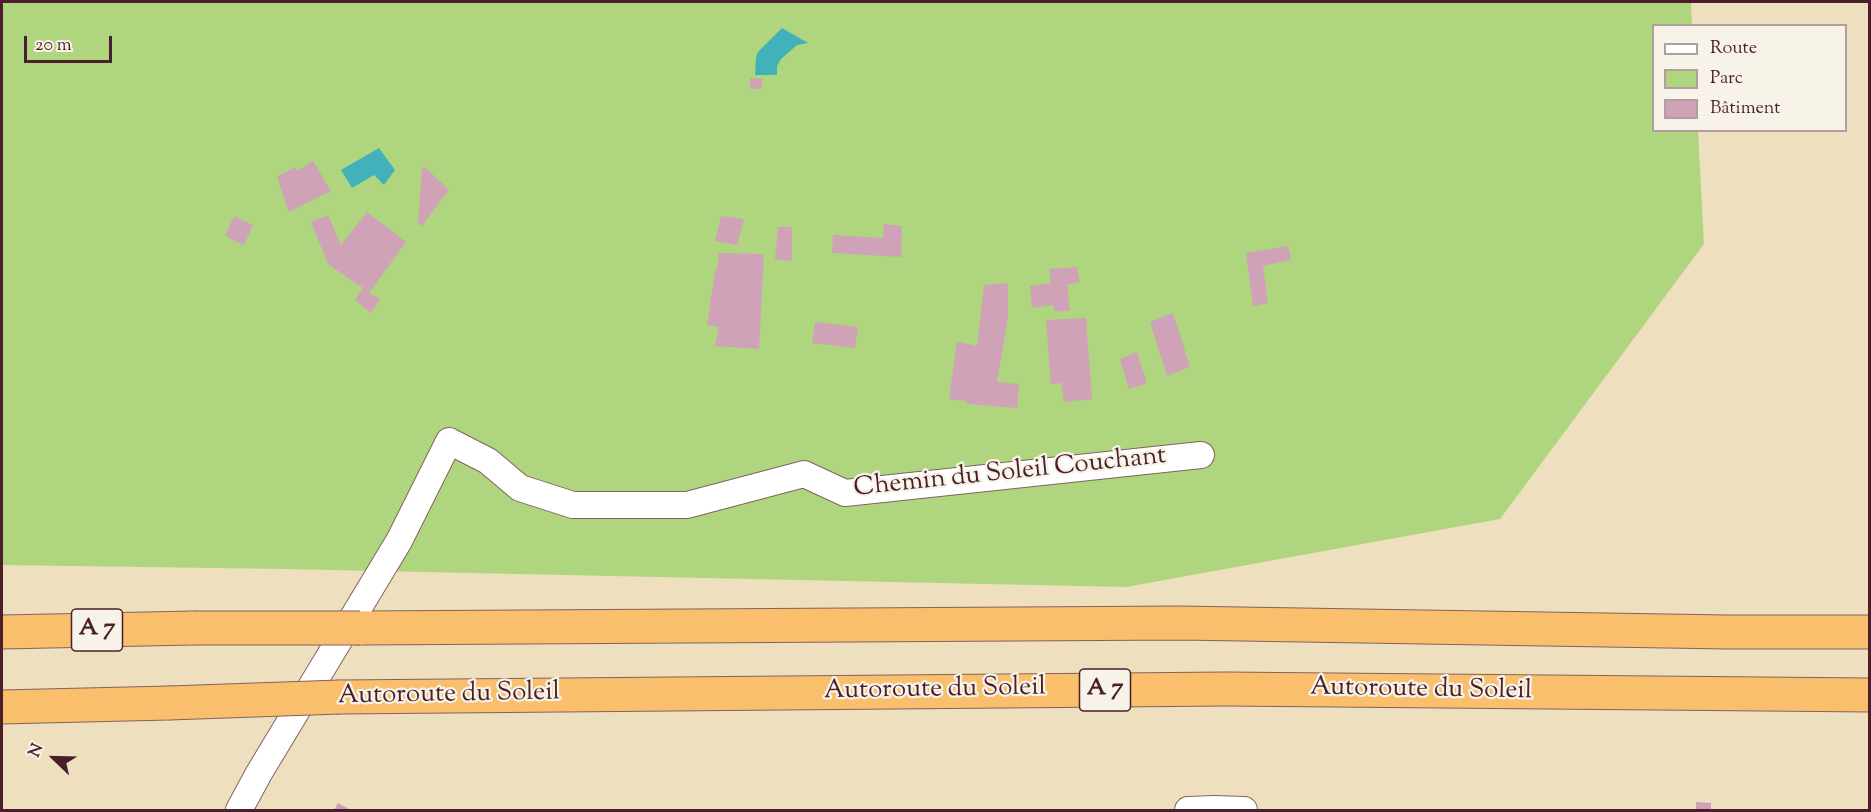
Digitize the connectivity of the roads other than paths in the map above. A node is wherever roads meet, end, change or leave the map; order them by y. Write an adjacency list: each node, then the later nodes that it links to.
1 (1201, 455): 6 (street, Chemin du Soleil Couchant)
2 (2, 632): 3 (highway, A 7, bridge)
3 (1869, 632)
4 (1869, 696): 5 (highway, Autoroute du Soleil / A 7, bridge)
5 (2, 707)
6 (239, 810)
7 (1188, 810): 8 (street)
8 (1244, 810)

